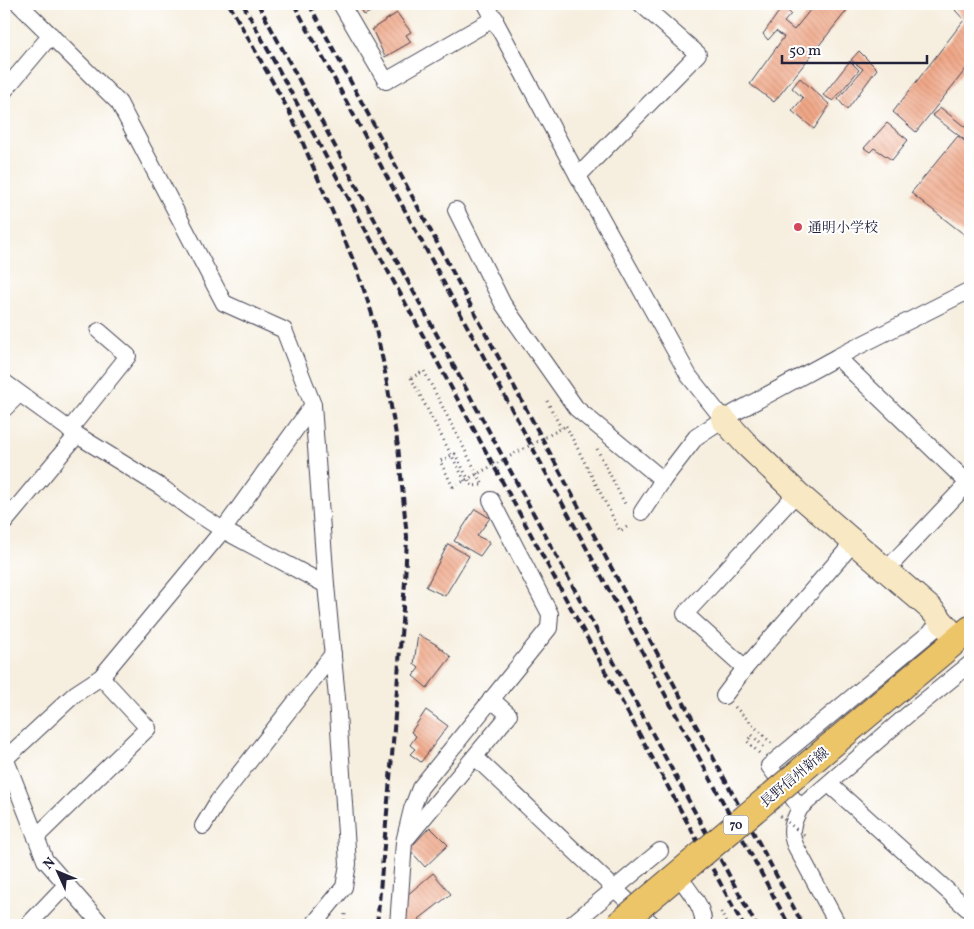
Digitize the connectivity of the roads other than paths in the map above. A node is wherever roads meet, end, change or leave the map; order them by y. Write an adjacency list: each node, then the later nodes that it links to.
1 (20, 4): 6 (street)
2 (341, 4): 5 (street)
3 (486, 4): 5 (street)
4 (641, 4): 8 (street)
5 (495, 18): 8 (street)
6 (51, 35): 7 (street); 15 (street)
7 (4, 91)
8 (578, 176): 17 (street)
9 (456, 210): 19 (street)
10 (970, 290): 12 (street)
11 (100, 331): 18 (street)
12 (836, 357): 17 (street); 20 (street)
13 (4, 382): 14 (street)
14 (19, 394): 16 (street); 18 (street)
15 (313, 406): 25 (street); 28 (street)
16 (4, 409)
17 (723, 419): 19 (street); 21 (street)
18 (73, 433): 24 (street); 25 (street)
19 (663, 480): 23 (street)
20 (969, 484): 27 (street)
21 (796, 493): 26 (street); 32 (street)
22 (491, 500): 35 (street)
23 (635, 516)
24 (4, 523)
25 (223, 530): 28 (street); 33 (street)
26 (853, 543): 27 (street); 32 (street)
27 (886, 570): 29 (street)
28 (326, 585): 30 (street)
29 (960, 637): 39 (street); 44 (main road, 長野信州新線 / 70, bridge)
30 (333, 654): 40 (street); 50 (street)
31 (970, 664): 38 (street)
32 (745, 668): 34 (street)
33 (101, 677): 36 (street); 41 (street)
34 (724, 696)
35 (491, 699): 37 (street); 42 (street)
36 (4, 757): 41 (street)
37 (475, 757): 42 (street); 46 (street)
38 (829, 784): 39 (street); 47 (street)
39 (800, 808): 56 (street)
40 (203, 826)
41 (36, 837): 45 (street)
42 (404, 842): 51 (street)
43 (660, 851): 46 (street)
44 (678, 876): 53 (main road, 長野信州新線 / 70, bridge); 55 (street, bridge)
45 (67, 884): 48 (street); 49 (street)
46 (616, 889): 52 (street); 54 (street)
47 (970, 911)
48 (28, 925)
49 (102, 925)
50 (313, 925)
51 (398, 925)
52 (571, 925)
53 (618, 925)
54 (653, 925)
55 (703, 925)
56 (838, 925)

